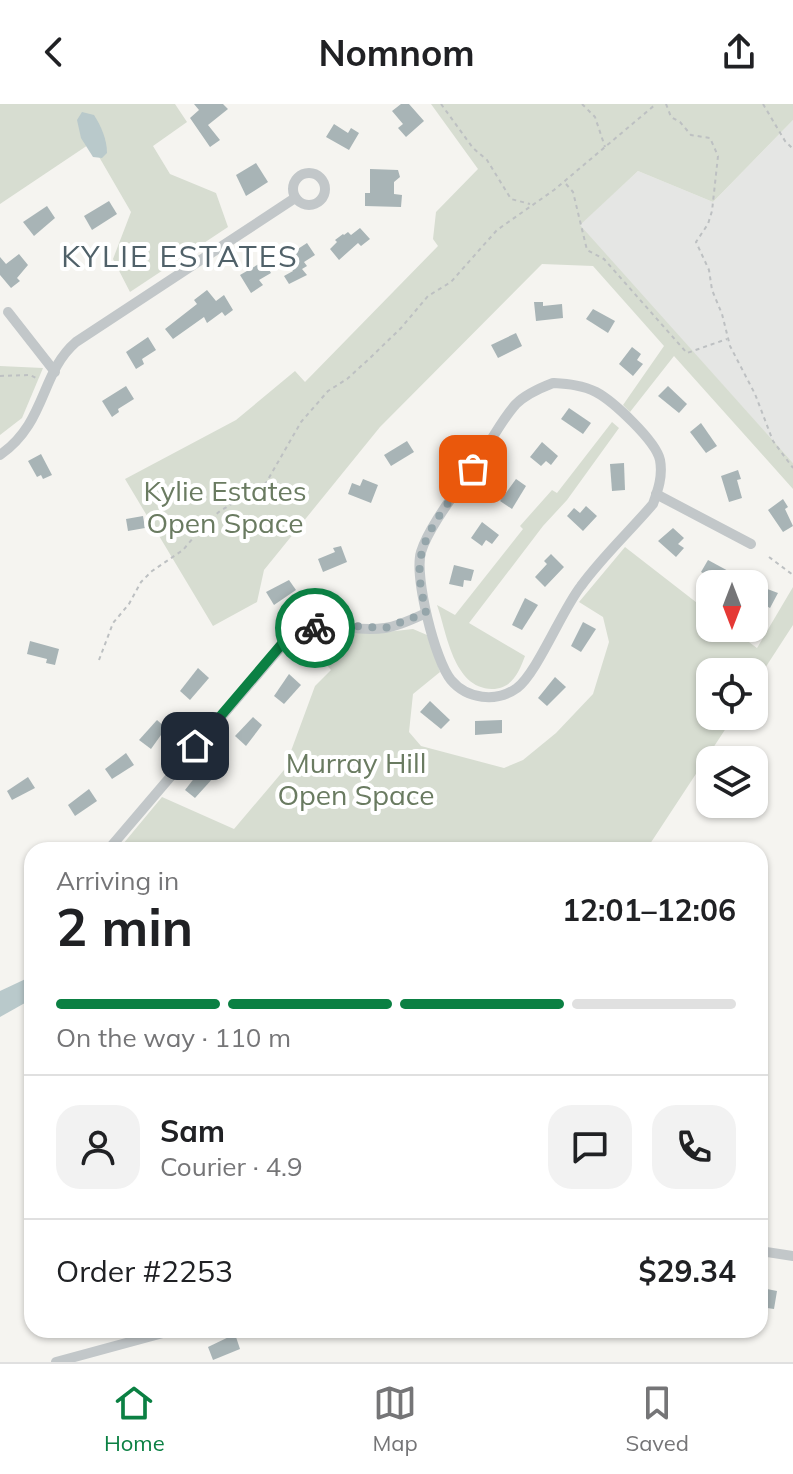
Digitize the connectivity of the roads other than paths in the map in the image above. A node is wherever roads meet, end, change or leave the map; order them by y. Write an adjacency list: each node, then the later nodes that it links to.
1 (295, 198): 3 (street)
2 (8, 312): 3 (street)
3 (53, 376): 4 (street)
4 (0, 455)
5 (656, 494): 6 (street); 7 (street); 7 (street)
6 (751, 544)
7 (426, 613): 8 (street)
8 (115, 842)
9 (768, 1252): 10 (street)
10 (793, 1256)
11 (144, 1338): 12 (street)
12 (56, 1362)

